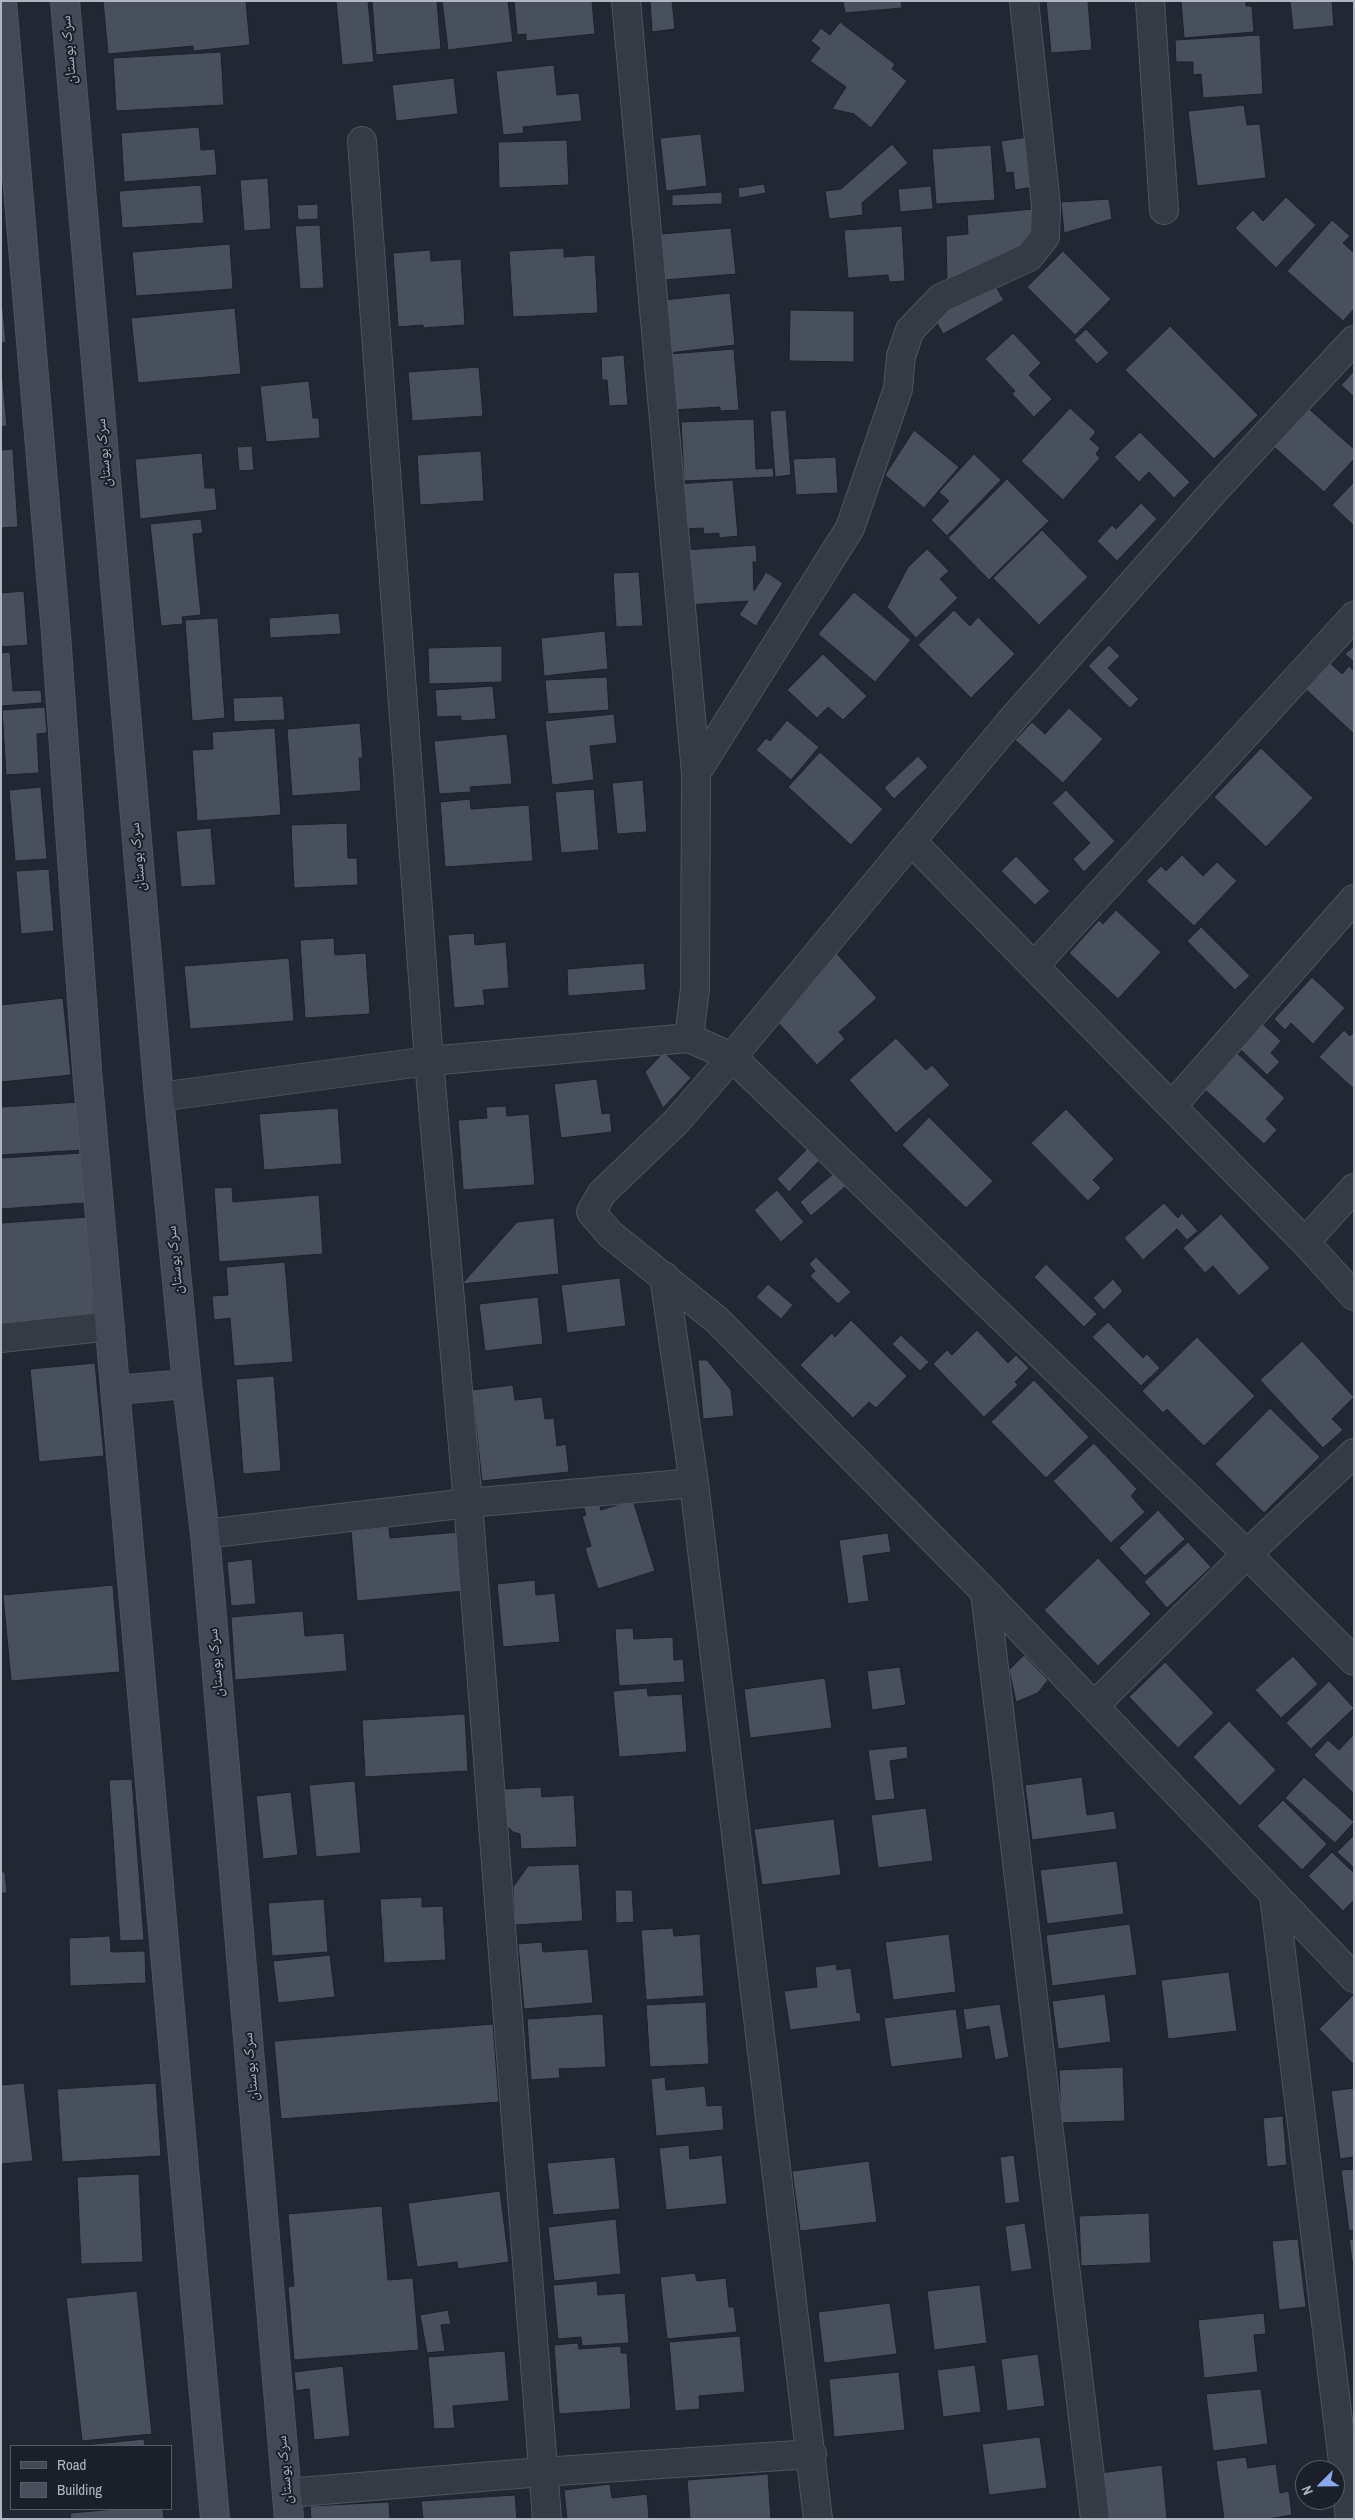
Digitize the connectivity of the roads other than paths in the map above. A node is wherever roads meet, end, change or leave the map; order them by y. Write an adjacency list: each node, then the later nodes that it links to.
1 (2, 1): 23 (street)
2 (65, 1): 17 (street, سرک بوستان)
3 (626, 1): 10 (street)
4 (1024, 1): 10 (street)
5 (1150, 1): 7 (street)
6 (362, 141): 16 (street)
7 (1164, 210)
8 (1354, 340): 11 (street)
9 (1354, 616): 13 (street)
10 (696, 773): 14 (street)
11 (911, 841): 13 (street); 15 (street)
12 (1354, 900): 18 (street)
13 (1034, 966): 18 (street)
14 (689, 1038): 15 (street); 16 (street)
15 (732, 1057): 21 (street); 31 (street)
16 (429, 1061): 17 (street); 29 (street)
17 (159, 1097): 25 (street, سرک بوستان)
18 (1172, 1106): 20 (street)
19 (1354, 1188): 20 (street)
20 (1305, 1242): 22 (street)
21 (664, 1276): 28 (street); 32 (street)
22 (1354, 1296)
23 (110, 1326): 24 (street); 26 (street)
24 (1, 1338)
25 (187, 1384): 26 (street); 30 (street, سرک بوستان)
26 (115, 1390): 40 (street)
27 (1354, 1453): 31 (street)
28 (694, 1483): 29 (street); 37 (street)
29 (468, 1503): 30 (street); 38 (street)
30 (205, 1534): 39 (street, سرک بوستان)
31 (1247, 1554): 33 (street); 34 (street)
32 (985, 1592): 34 (street); 43 (street)
33 (1354, 1662)
34 (1094, 1706): 35 (street)
35 (1274, 1894): 36 (street); 44 (street)
36 (1354, 1978)
37 (812, 2454): 38 (street); 42 (street)
38 (542, 2472): 39 (street); 41 (street)
39 (288, 2506)
40 (216, 2519)
41 (547, 2519)
42 (818, 2519)
43 (1095, 2519)
44 (1350, 2519)

